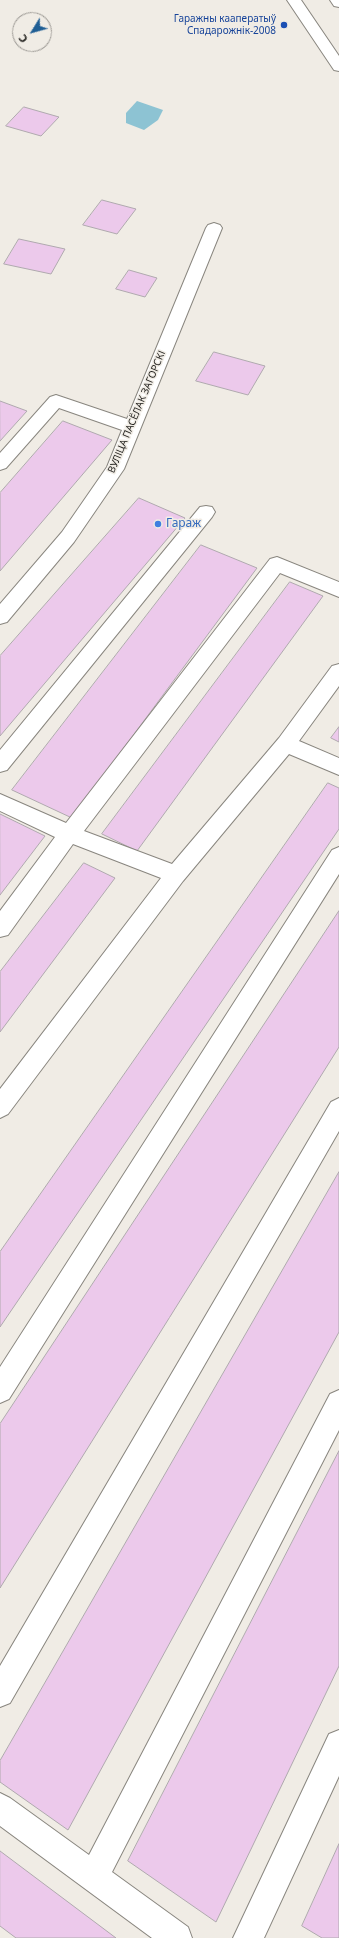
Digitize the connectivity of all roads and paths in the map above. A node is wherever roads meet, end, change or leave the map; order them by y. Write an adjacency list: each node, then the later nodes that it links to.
1 (294, 0): 2 (main road)
2 (339, 67)
3 (214, 228): 4 (main road, ВУЛІЦА ПАСЁЛАК ЗАГОРСКІ)
4 (132, 427): 5 (main road); 8 (main road, ВУЛІЦА ПАСЁЛАК ЗАГОРСКІ)
5 (0, 464)
6 (206, 512): 11 (main road)
7 (339, 590): 14 (main road)
8 (0, 617)
9 (339, 671): 10 (main road)
10 (286, 744): 12 (main road); 16 (main road)
11 (0, 764)
12 (339, 767)
13 (0, 802): 14 (main road)
14 (69, 834): 16 (main road); 17 (main road)
15 (339, 856): 20 (main road)
16 (176, 875): 18 (main road)
17 (0, 928)
18 (0, 1107)
19 (339, 1109): 22 (main road)
20 (0, 1390)
21 (339, 1403): 25 (main road)
22 (0, 1693)
23 (339, 1744): 27 (main road)
24 (0, 1808): 25 (main road)
25 (94, 1877): 26 (main road)
26 (177, 1938)
27 (248, 1938)

